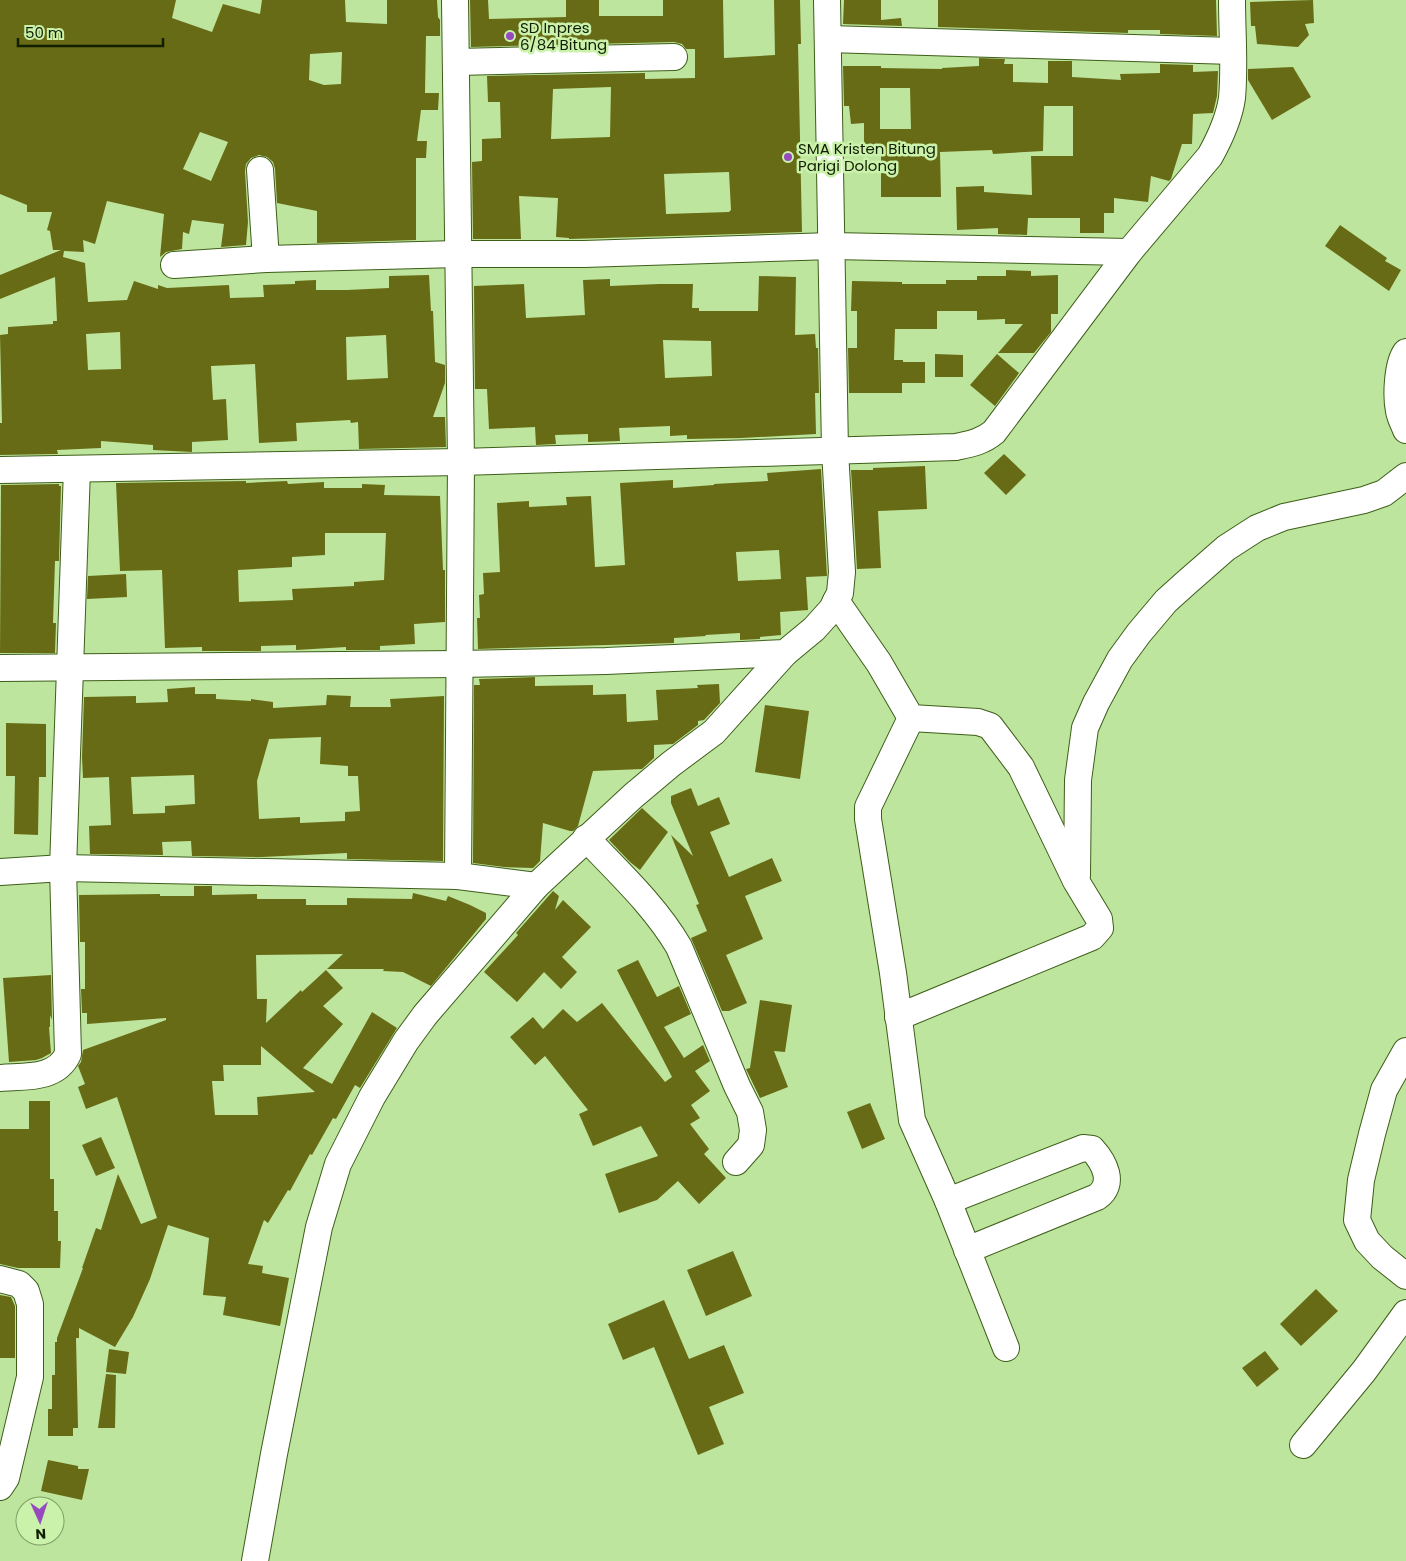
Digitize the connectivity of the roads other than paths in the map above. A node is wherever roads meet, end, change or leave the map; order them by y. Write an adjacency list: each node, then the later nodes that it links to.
1 (455, 0): 7 (street)
2 (827, 0): 4 (street)
3 (1232, 0): 5 (street)
4 (828, 39): 5 (street); 9 (street)
5 (1233, 51): 10 (street)
6 (674, 57): 7 (street)
7 (456, 62): 11 (street)
8 (260, 170): 12 (street)
9 (832, 246): 10 (street); 11 (street); 16 (street)
10 (1129, 252): 16 (street)
11 (458, 254): 12 (street); 17 (street)
12 (266, 259): 13 (street)
13 (174, 265)
14 (1406, 352): 15 (street)
15 (1406, 430)
16 (835, 451): 17 (street); 21 (street)
17 (461, 462): 18 (street); 23 (street)
18 (76, 469): 19 (street); 25 (street)
19 (0, 470)
20 (1406, 476): 31 (street)
21 (836, 601): 22 (street); 26 (street)
22 (785, 653): 23 (street); 27 (street)
23 (459, 664): 25 (street); 30 (street)
24 (0, 668): 25 (street)
25 (71, 668): 28 (street)
26 (911, 718): 31 (street); 33 (street)
27 (586, 838): 32 (street); 36 (street)
28 (63, 868): 29 (street); 30 (street); 35 (street)
29 (0, 872)
30 (458, 876): 32 (street)
31 (1076, 881): 33 (street)
32 (536, 886): 45 (street)
33 (898, 1017): 37 (street)
34 (1406, 1051): 39 (street)
35 (0, 1078)
36 (736, 1162)
37 (948, 1202): 38 (street); 38 (street)
38 (968, 1250): 42 (street)
39 (1406, 1276)
40 (0, 1279): 44 (street)
41 (1406, 1314): 43 (street)
42 (1006, 1348)
43 (1303, 1445)
44 (0, 1487)
45 (255, 1561)

